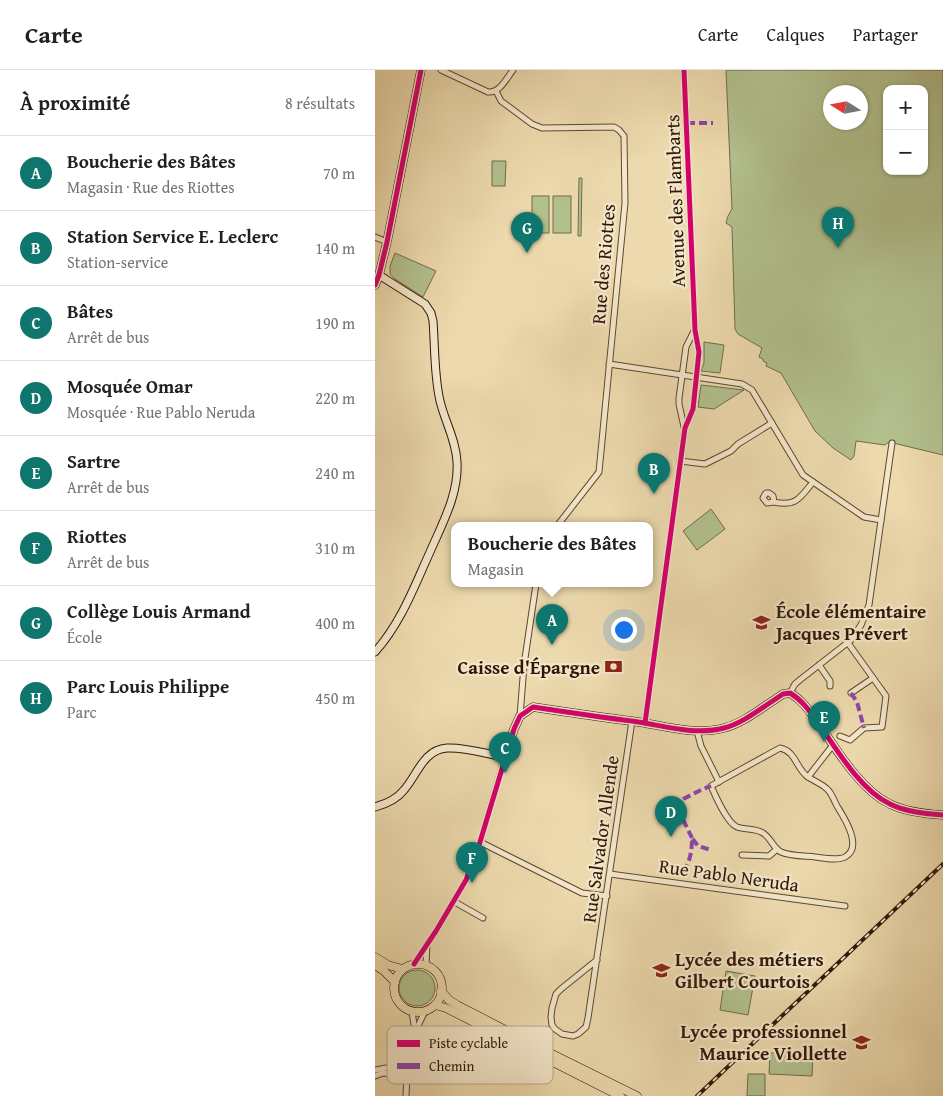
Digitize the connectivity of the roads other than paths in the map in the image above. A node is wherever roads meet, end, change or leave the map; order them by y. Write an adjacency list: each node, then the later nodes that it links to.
1 (421, 70): 7 (street)
2 (441, 70): 5 (street)
3 (513, 70): 5 (street)
4 (684, 70): 10 (street, Avenue des Flambarts)
5 (496, 90): 11 (street, Rue des Riottes)
6 (375, 237): 7 (street)
7 (387, 242): 8 (street)
8 (379, 275): 9 (street); 24 (street)
9 (375, 285)
10 (695, 330): 12 (street); 13 (street, Avenue des Flambarts)
11 (609, 364): 12 (street); 21 (street, Rue des Riottes)
12 (683, 375): 13 (street); 15 (street)
13 (696, 378): 14 (street); 15 (street, Avenue des Flambarts)
14 (772, 423): 17 (street); 18 (street)
15 (685, 428): 17 (street)
16 (892, 443): 20 (street)
17 (680, 461): 32 (street)
18 (813, 482): 19 (street); 20 (street)
19 (774, 502)
20 (881, 520): 23 (street)
21 (560, 522)
22 (536, 587): 30 (street)
23 (848, 643): 25 (street); 26 (street)
24 (375, 652)
25 (819, 665): 27 (street); 28 (street)
26 (873, 678): 29 (street); 34 (street)
27 (830, 686)
28 (790, 693): 33 (street); 35 (street)
29 (851, 693)
30 (520, 716): 31 (street); 36 (street)
31 (632, 721): 32 (street); 44 (street, Rue Salvador Allende)
32 (645, 723): 33 (street)
33 (697, 731): 38 (street)
34 (840, 736)
35 (833, 745): 37 (street); 40 (street)
36 (505, 757): 39 (street); 41 (street)
37 (808, 777): 38 (street); 42 (street)
38 (719, 782): 42 (street)
39 (375, 808)
40 (943, 815)
41 (480, 842): 45 (street); 46 (street)
42 (777, 849): 43 (street)
43 (743, 855)
44 (610, 874): 45 (street, Rue Salvador Allende); 47 (street, Rue Pablo Neruda)
45 (607, 896): 51 (street, Rue Salvador Allende)
46 (453, 901): 48 (street); 49 (street)
47 (845, 906)
48 (483, 918)
49 (427, 944): 52 (street); 54 (street)
50 (375, 957): 55 (main road)
51 (597, 960): 65 (street, Rue Salvador Allende); 66 (street, Rue Salvador Allende)
52 (414, 964): 54 (main road); 55 (main road)
53 (375, 965): 56 (main road)
54 (426, 965): 57 (main road)
55 (402, 969): 56 (main road)
56 (395, 982): 59 (main road)
57 (441, 991): 58 (main road); 64 (main road)
58 (435, 1005): 60 (main road); 63 (main road)
59 (412, 1011): 60 (main road); 61 (street)
60 (425, 1011): 62 (street)
61 (414, 1026)
62 (418, 1026)
63 (482, 1026)
64 (499, 1026)
65 (553, 1026)
66 (553, 1026)
67 (553, 1054): 72 (main road)
68 (553, 1062): 71 (main road)
69 (387, 1073): 70 (street)
70 (375, 1076)
71 (620, 1096)
72 (637, 1096)

